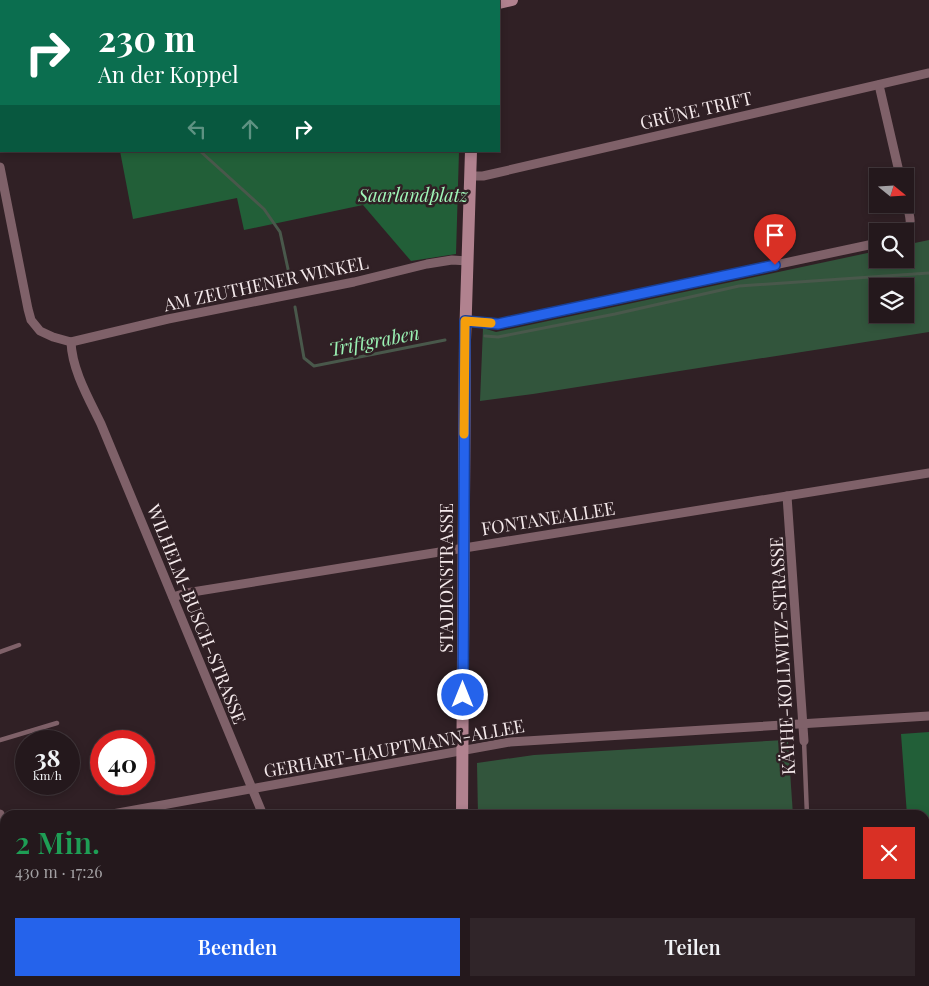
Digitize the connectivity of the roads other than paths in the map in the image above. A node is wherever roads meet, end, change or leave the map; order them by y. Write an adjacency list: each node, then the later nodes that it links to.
1 (929, 73): 2 (street, GRÜNE TRIFT)
2 (879, 85): 5 (street); 6 (street, GRÜNE TRIFT)
3 (471, 152): 6 (street, STADIONSTRASSE)
4 (0, 167): 10 (street, AM ZEUTHENER WINKEL)
5 (898, 168)
6 (470, 176): 8 (street, STADIONSTRASSE)
7 (869, 245): 9 (street)
8 (468, 261): 9 (street, STADIONSTRASSE); 10 (street, AM ZEUTHENER WINKEL)
9 (465, 321): 13 (street, STADIONSTRASSE)
10 (71, 342): 14 (street, WILHELM-BUSCH-STRASSE)
11 (929, 473): 12 (street, FONTANEALLEE)
12 (787, 496): 13 (street, FONTANEALLEE); 19 (street, KÄTHE-KOLLWITZ-STRASSE)
13 (464, 549): 14 (street, FONTANEALLEE); 22 (street, STADIONSTRASSE)
14 (173, 597): 23 (street, WILHELM-BUSCH-STRASSE)
15 (19, 646): 16 (lane)
16 (0, 652)
17 (929, 716): 19 (street, GERHART-HAUPTMANN-ALLEE)
18 (58, 723): 20 (lane)
19 (803, 725): 21 (street, KÄTHE-KOLLWITZ-STRASSE); 22 (street, GERHART-HAUPTMANN-ALLEE)
20 (0, 740)
21 (804, 741): 27 (lane, KÄTHE-KOLLWITZ-STRASSE)
22 (462, 750): 23 (street, GERHART-HAUPTMANN-ALLEE); 26 (street, STADIONSTRASSE)
23 (252, 789): 24 (street, GERHART-HAUPTMANN-ALLEE); 25 (street, WILHELM-BUSCH-STRASSE)
24 (135, 810)
25 (261, 810)
26 (462, 810)
27 (807, 810)

